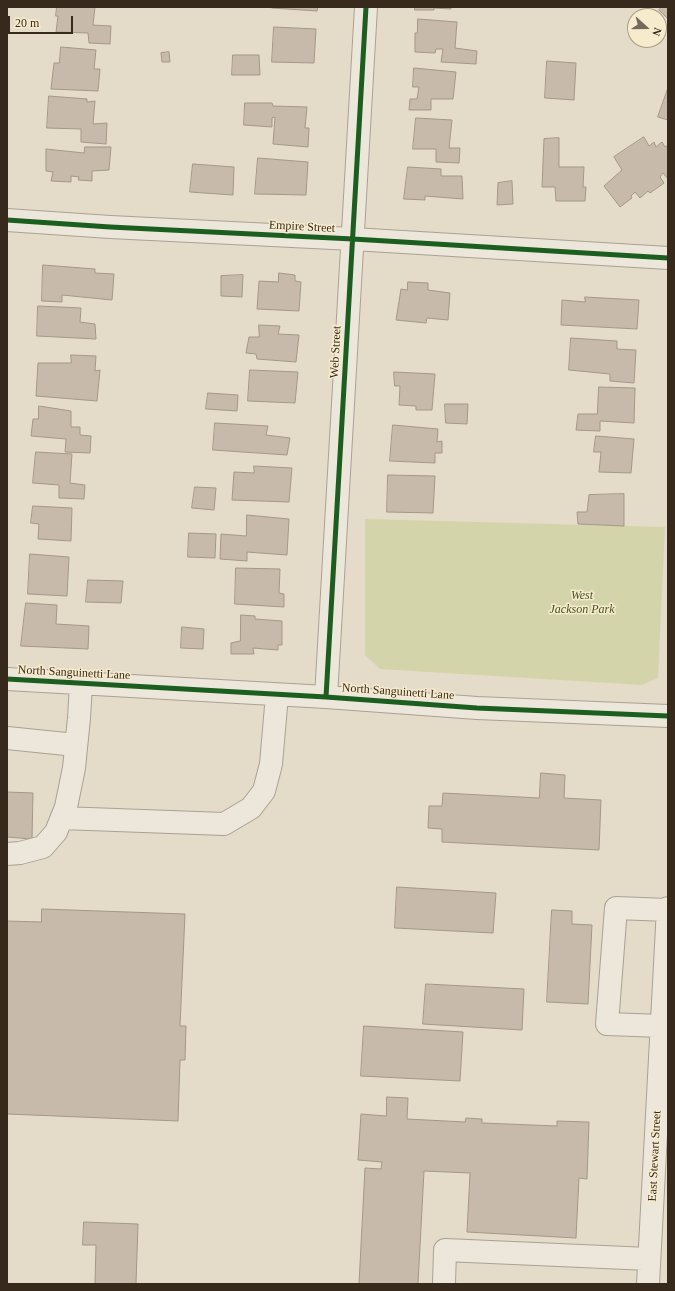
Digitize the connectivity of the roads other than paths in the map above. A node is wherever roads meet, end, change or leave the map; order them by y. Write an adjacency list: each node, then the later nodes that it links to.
1 (366, 7): 3 (street, Web Street)
2 (7, 220): 3 (street, Empire Street)
3 (353, 239): 4 (street, Empire Street); 8 (street, Web Street)
4 (668, 258)
5 (7, 679): 6 (street, North Sanguinetti Lane)
6 (81, 684): 7 (street, North Sanguinetti Lane); 11 (street)
7 (277, 695): 8 (street, North Sanguinetti Lane); 12 (street)
8 (326, 697): 9 (street, North Sanguinetti Lane)
9 (668, 716)
10 (7, 738): 11 (street)
11 (76, 744): 12 (street)
12 (62, 818): 13 (street)
13 (7, 854)
14 (668, 909): 15 (street, East Stewart Street); 16 (street)
15 (666, 967): 16 (street, East Stewart Street)
16 (663, 1039): 17 (street, East Stewart Street)
17 (649, 1259): 18 (street); 19 (street, East Stewart Street)
18 (444, 1284)
19 (648, 1284)

